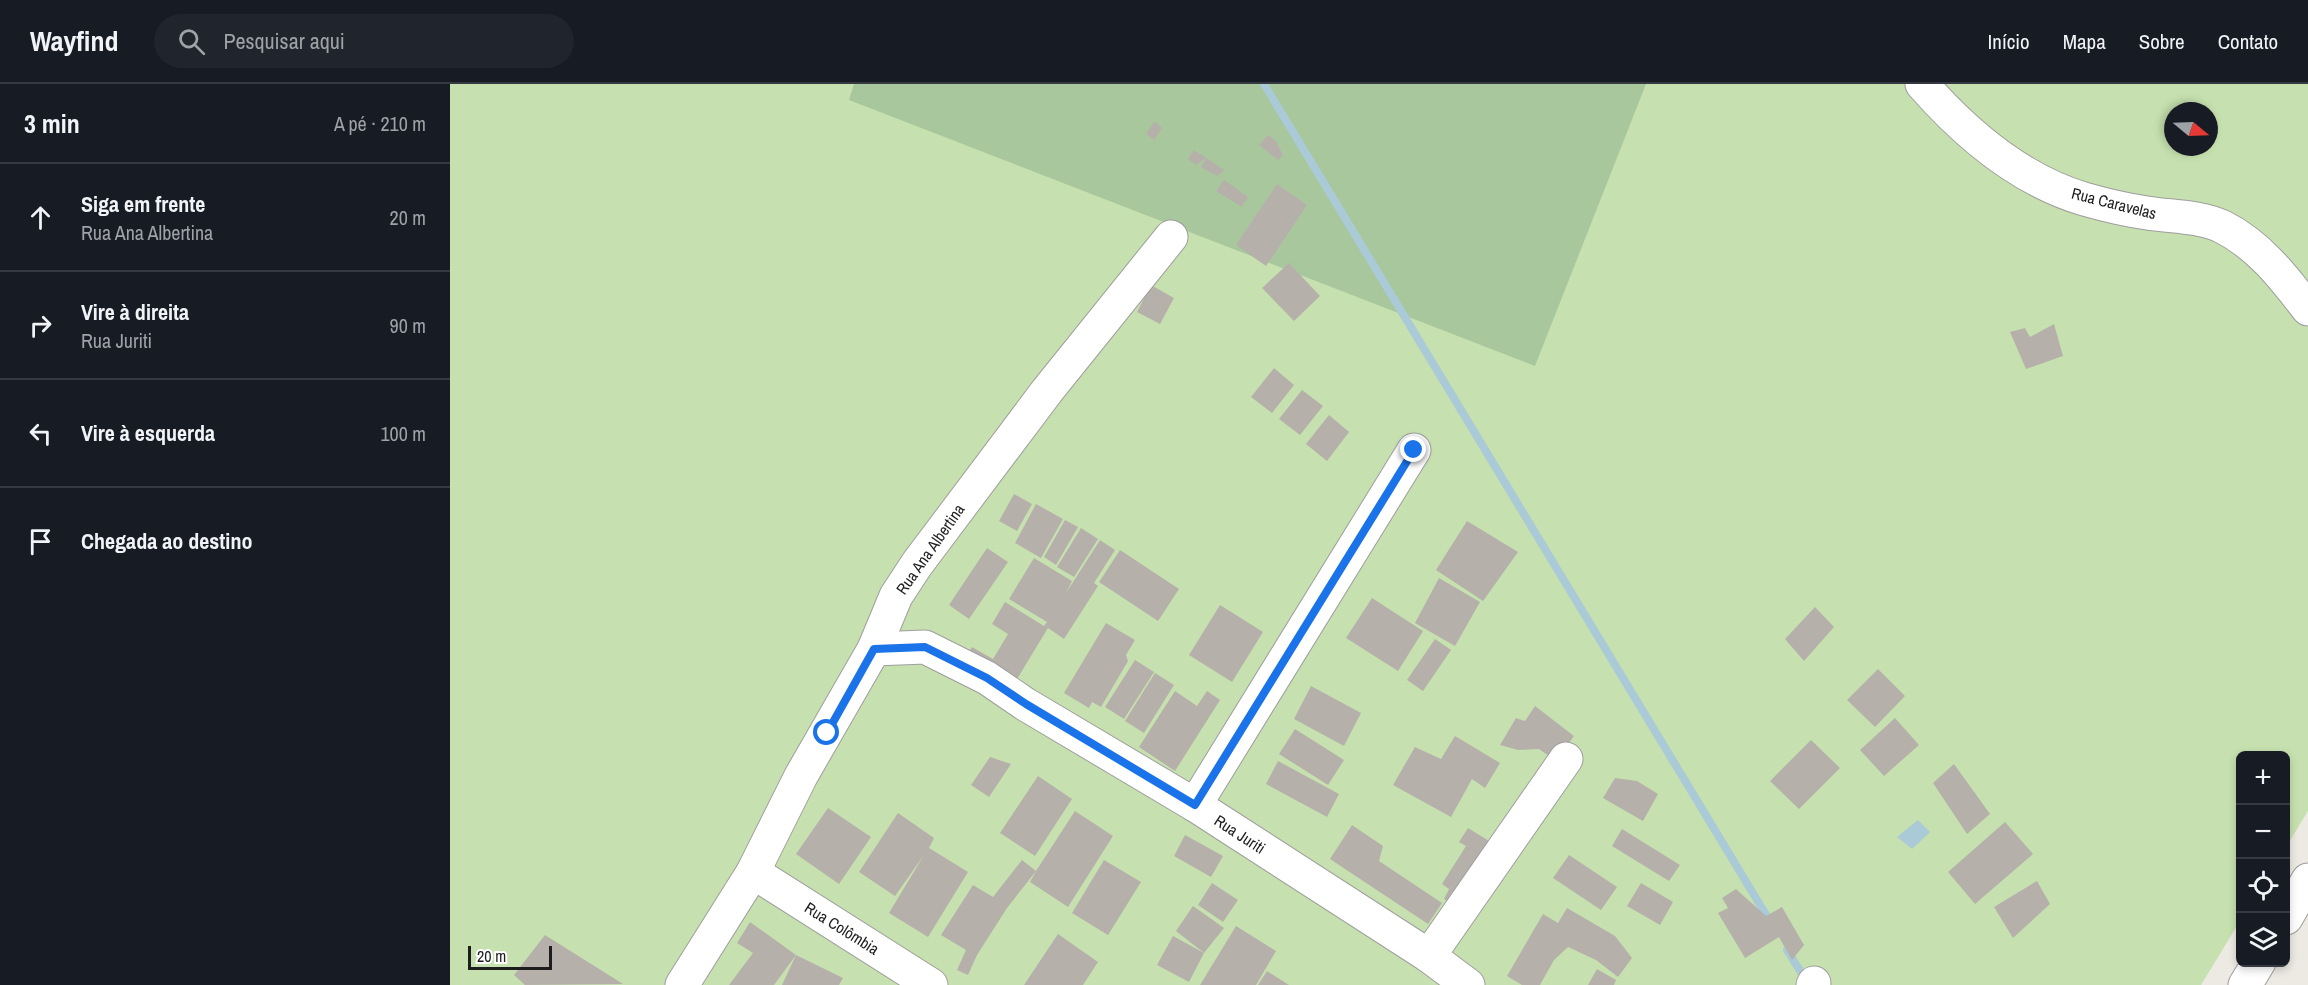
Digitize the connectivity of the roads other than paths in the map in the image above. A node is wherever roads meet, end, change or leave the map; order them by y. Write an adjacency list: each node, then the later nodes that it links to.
1 (1922, 84): 3 (street, Rua Caravelas)
2 (1171, 237): 5 (street, Rua Ana Albertina)
3 (2308, 309)
4 (1414, 450): 7 (street)
5 (874, 649): 7 (street, Rua Juriti); 8 (street, Rua Ana Albertina)
6 (1566, 759): 11 (street)
7 (1195, 805): 11 (street, Rua Juriti)
8 (753, 872): 13 (street, Rua Ana Albertina); 14 (street, Rua Colômbia)
9 (2308, 880): 10 (street)
10 (2289, 913)
11 (1429, 956): 15 (street, Rua Juriti)
12 (2256, 967): 16 (street)
13 (682, 985)
14 (931, 985)
15 (1468, 985)
16 (2245, 985)

